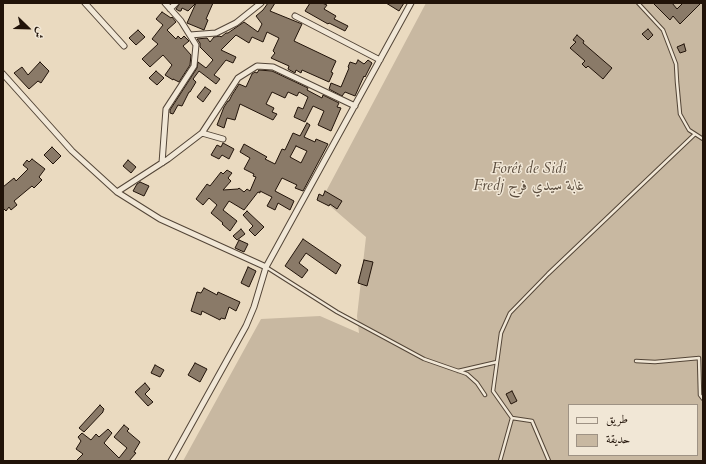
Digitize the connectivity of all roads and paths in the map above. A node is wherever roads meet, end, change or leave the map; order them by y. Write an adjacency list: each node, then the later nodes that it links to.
1 (85, 3): 10 (street)
2 (165, 3): 7 (street)
3 (176, 3): 7 (street)
4 (261, 3): 9 (street)
5 (411, 3): 11 (street)
6 (638, 3): 15 (lane)
7 (170, 9): 9 (street)
8 (295, 16): 11 (street)
9 (190, 35): 18 (street)
10 (124, 46)
11 (380, 60): 13 (street)
12 (3, 74): 19 (street)
13 (355, 106): 14 (street); 20 (street)
14 (202, 133): 16 (street); 18 (street)
15 (695, 134): 17 (lane); 23 (lane)
16 (224, 139)
17 (703, 139)
18 (162, 163): 19 (street)
19 (117, 192): 20 (street)
20 (266, 267): 24 (lane); 28 (street)
21 (701, 357): 22 (lane); 26 (lane)
22 (636, 361)
23 (497, 362): 24 (lane); 27 (lane)
24 (458, 371): 25 (lane)
25 (485, 395)
26 (703, 399)
27 (512, 418): 29 (lane); 30 (lane)
28 (171, 461)
29 (500, 461)
30 (549, 461)

